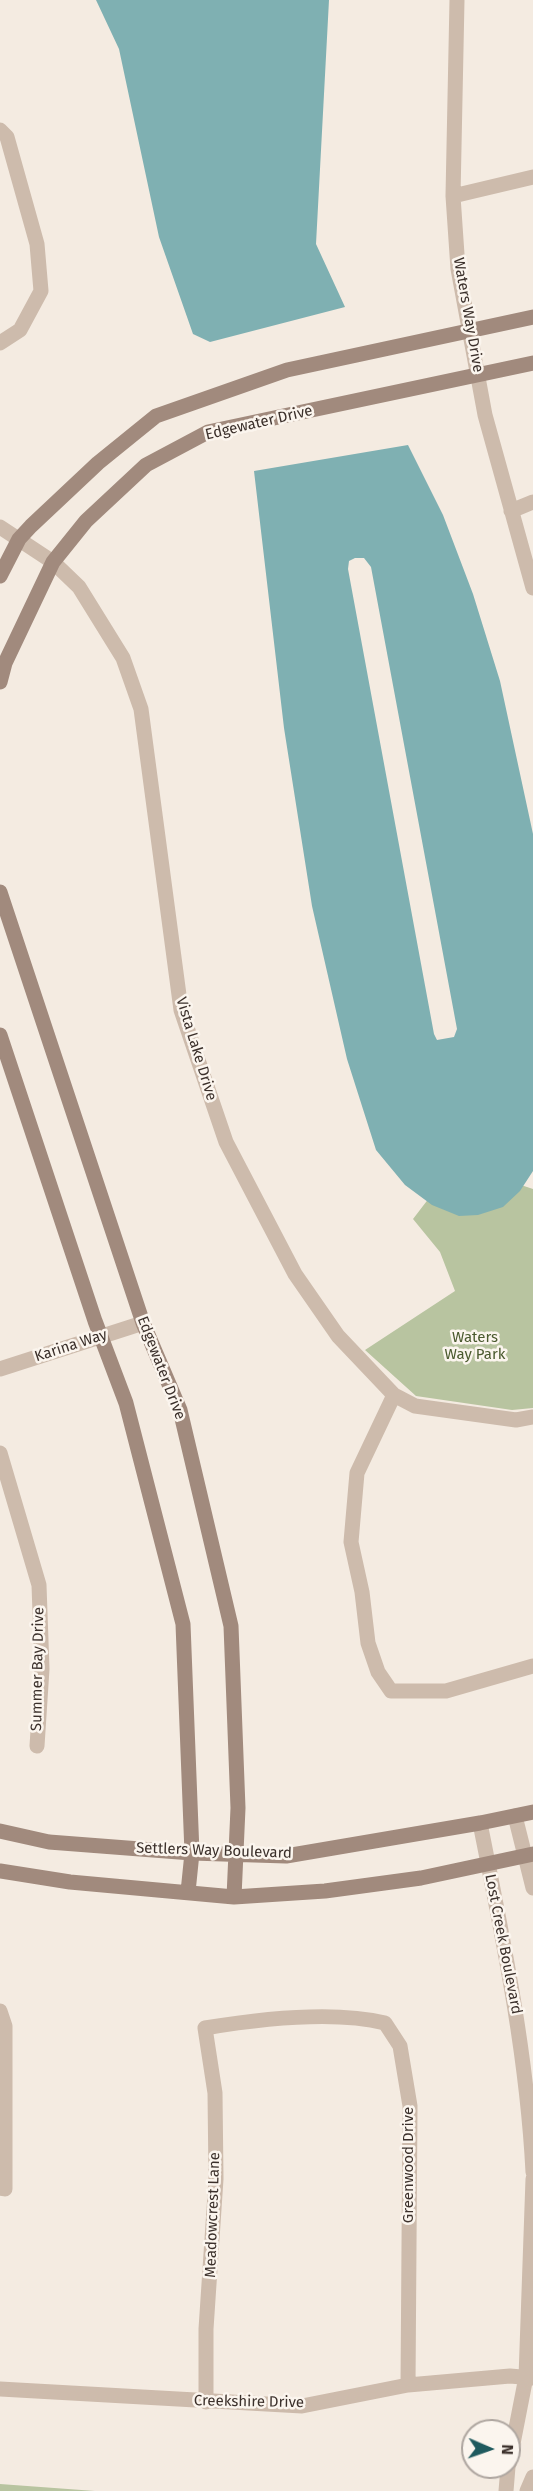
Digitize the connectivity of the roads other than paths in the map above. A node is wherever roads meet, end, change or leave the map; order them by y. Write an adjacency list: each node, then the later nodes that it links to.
1 (457, 0): 4 (street, Waters Way Drive)
2 (0, 130): 7 (street)
3 (533, 177): 4 (street)
4 (453, 196): 6 (street, Waters Way Drive)
5 (533, 317): 6 (street)
6 (470, 330): 9 (street, Waters Way Drive); 13 (street)
7 (0, 343)
8 (533, 363): 9 (street, Edgewater Drive)
9 (479, 374): 11 (street, Waters Way Drive); 14 (street, Edgewater Drive)
10 (533, 502): 11 (street)
11 (511, 511): 16 (street, Waters Way Drive)
12 (0, 527): 13 (street, Vista Lake Drive)
13 (18, 539): 14 (street, Vista Lake Drive); 15 (street)
14 (53, 562): 17 (street, Edgewater Drive); 23 (street, Vista Lake Drive)
15 (0, 576)
16 (533, 588)
17 (0, 682)
18 (0, 892): 20 (street, Edgewater Drive)
19 (0, 1035): 21 (street)
20 (142, 1323): 21 (street, Karina Way); 33 (street, Edgewater Drive)
21 (101, 1336): 22 (street, Karina Way); 32 (street)
22 (0, 1369)
23 (394, 1395): 24 (street, Vista Lake Drive); 26 (street)
24 (533, 1417)
25 (0, 1453): 27 (street, Summer Bay Drive)
26 (533, 1666)
27 (37, 1746)
28 (533, 1812): 29 (street, Settlers Way Boulevard)
29 (515, 1816): 30 (street, Settlers Way Boulevard); 34 (street)
30 (480, 1823): 33 (street, Settlers Way Boulevard); 35 (street, Lost Creek Boulevard)
31 (0, 1831): 32 (street, Settlers Way Boulevard)
32 (192, 1853): 33 (street, Settlers Way Boulevard); 38 (street)
33 (237, 1854): 39 (street, Edgewater Drive)
34 (529, 1854): 35 (street); 37 (street)
35 (488, 1863): 39 (street); 42 (street, Lost Creek Boulevard)
36 (0, 1870): 38 (street)
37 (533, 1888)
38 (188, 1892): 39 (street)
39 (234, 1897)
40 (0, 2011): 44 (street)
41 (205, 2028): 46 (street, Greenwood Drive); 48 (street, Meadowcrest Lane)
42 (533, 2172)
43 (533, 2179): 45 (street)
44 (0, 2188)
45 (529, 2378): 46 (street, Creekshire Drive); 49 (street)
46 (408, 2385): 48 (street, Creekshire Drive)
47 (0, 2389): 48 (street, Creekshire Drive)
48 (206, 2402)
49 (520, 2419)
50 (533, 2477): 51 (street)
51 (527, 2491)

